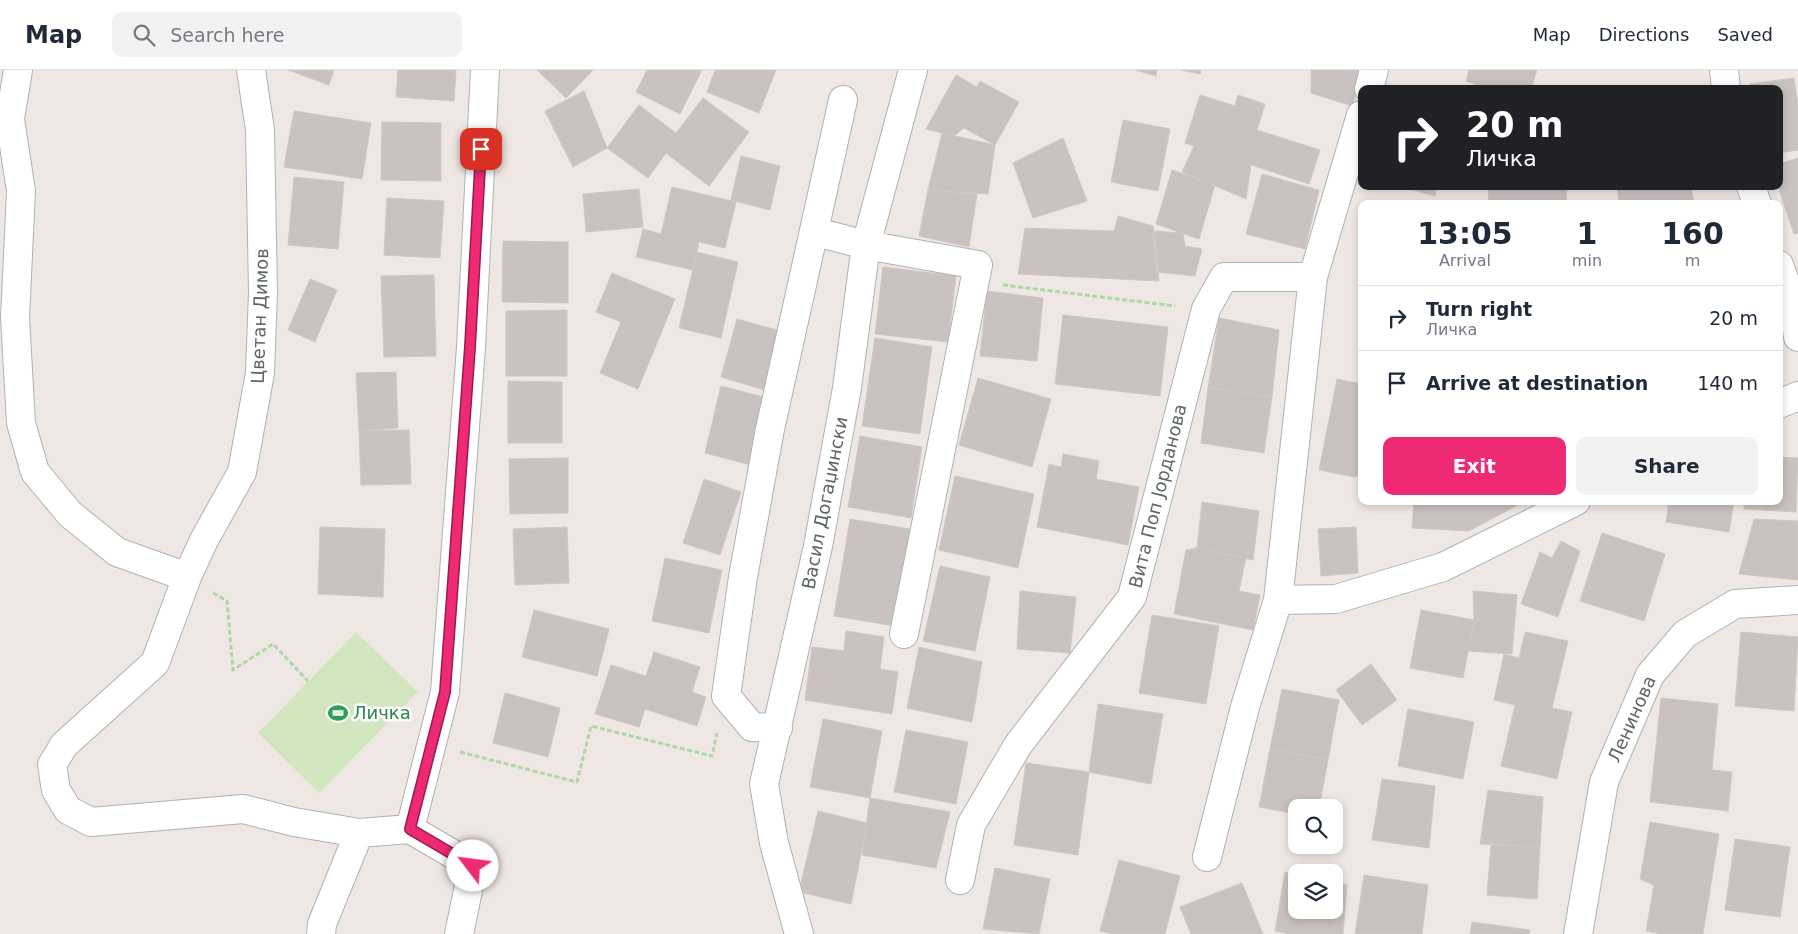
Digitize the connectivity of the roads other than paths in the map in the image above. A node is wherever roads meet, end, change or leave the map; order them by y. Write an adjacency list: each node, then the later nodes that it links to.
1 (18, 70): 10 (street)
2 (251, 70): 20 (street, Цветан Димов)
3 (485, 70): 25 (street)
4 (913, 70): 13 (street, Васил Догаџински)
5 (1374, 70): 7 (street)
6 (1724, 70): 8 (street)
7 (1370, 85)
8 (1726, 85)
9 (843, 100): 12 (street)
10 (5, 118): 20 (street)
11 (1358, 125): 15 (street)
12 (816, 232): 13 (street); 24 (street)
13 (866, 245): 23 (street); 24 (street, Васил Догаџински)
14 (1783, 276): 16 (street)
15 (1313, 278): 21 (street); 28 (street, Вита Поп Јорданова)
16 (1798, 337)
17 (1798, 396): 18 (street)
18 (1783, 402)
19 (1568, 505): 21 (street)
20 (187, 577): 26 (street, Цветан Димов)
21 (1278, 600): 27 (street)
22 (1798, 600): 32 (street, Ленинова)
23 (904, 634)
24 (778, 728): 31 (street, Васил Догаџински)
25 (410, 829): 26 (street, Цветан Димов); 30 (street)
26 (359, 833): 29 (street)
27 (1207, 857)
28 (960, 880)
29 (320, 934)
30 (460, 934)
31 (799, 934)
32 (1578, 934)

